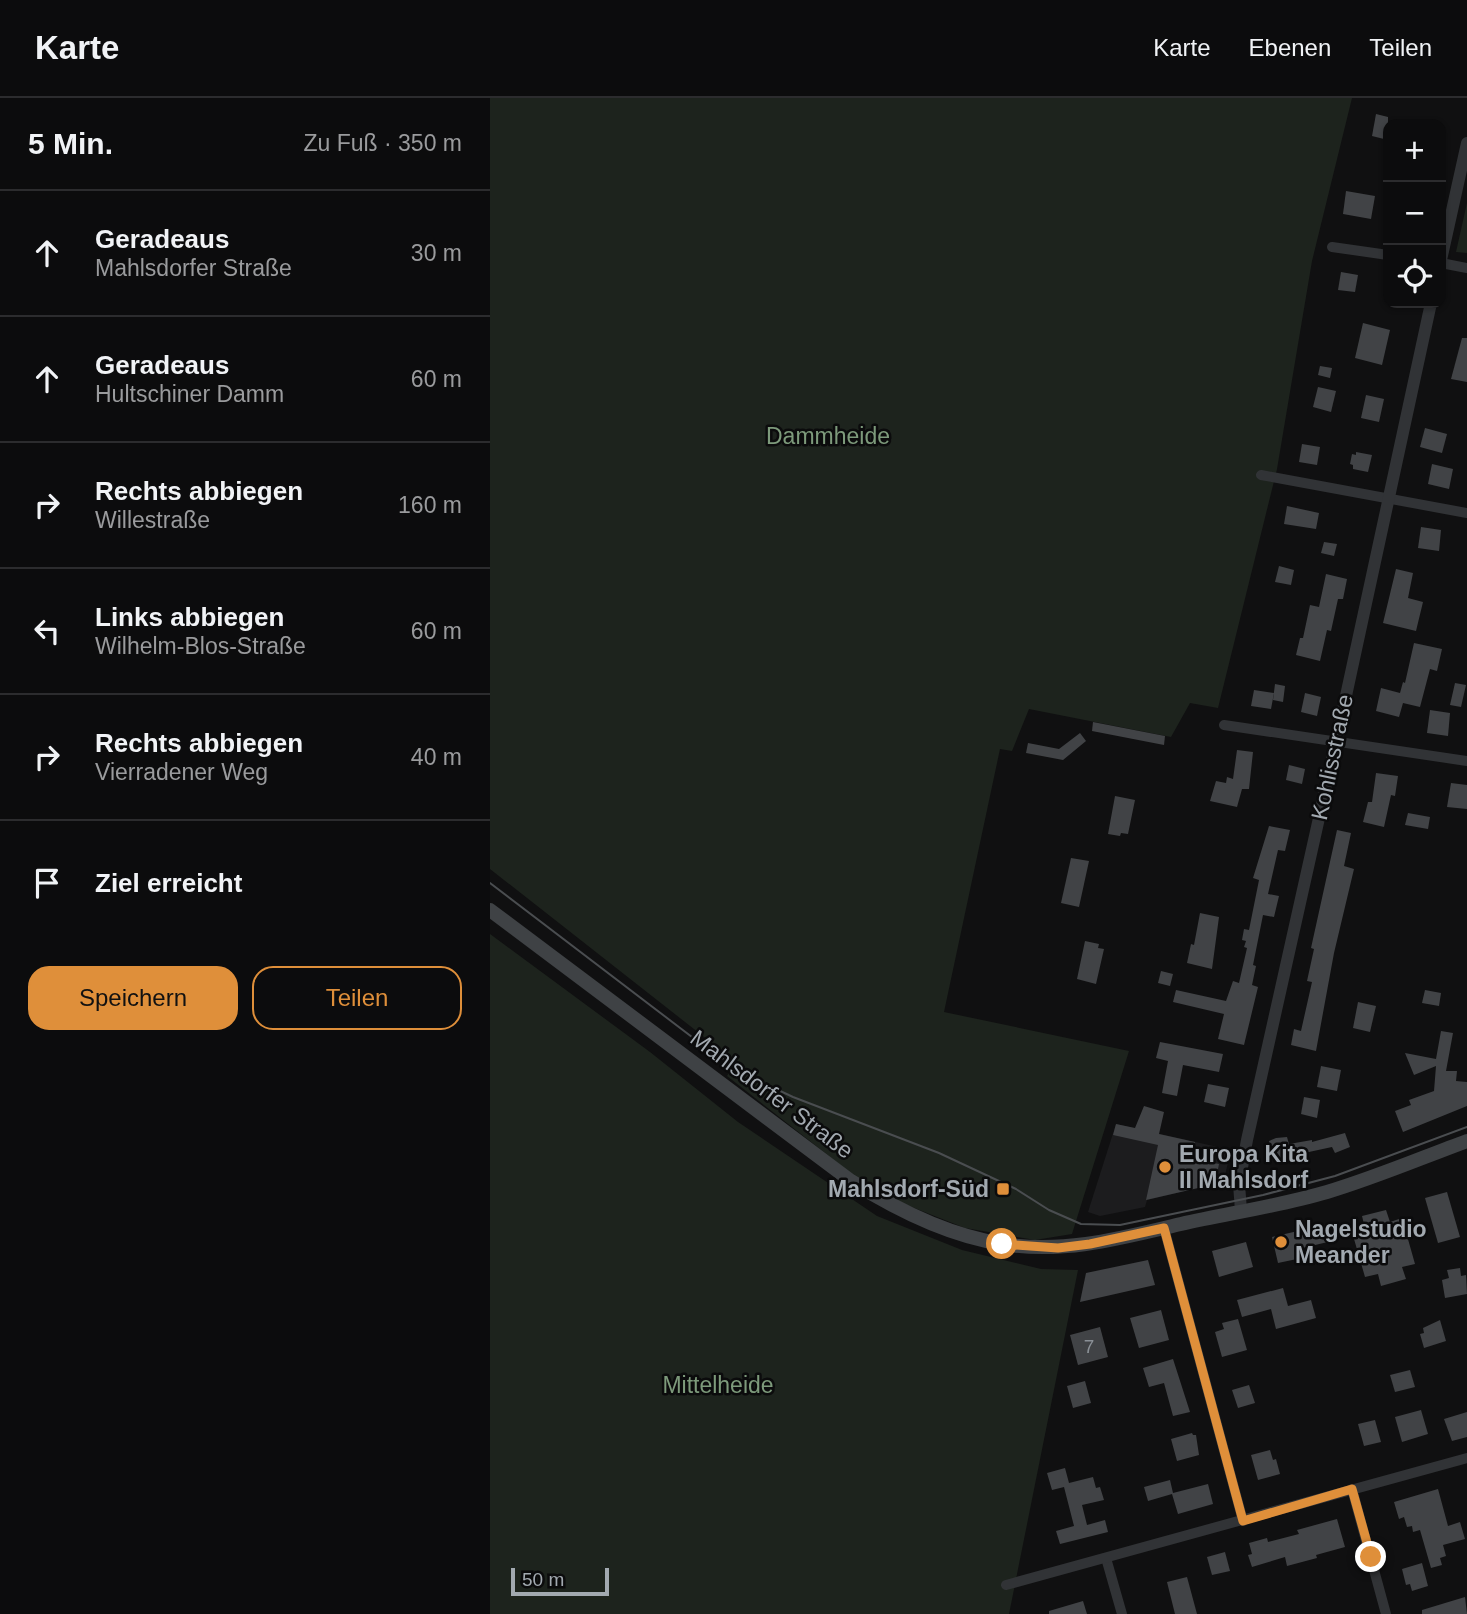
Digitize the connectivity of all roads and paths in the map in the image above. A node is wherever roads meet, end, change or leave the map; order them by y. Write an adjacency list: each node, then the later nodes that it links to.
1 (1467, 143): 2 (street)
2 (1445, 245)
3 (1332, 247): 4 (street)
4 (1383, 254)
5 (1446, 263): 6 (street)
6 (1467, 268)
7 (1430, 308): 9 (street, Kohlisstraße)
8 (1261, 474): 9 (street)
9 (1388, 498): 10 (street); 12 (street, Kohlisstraße)
10 (1467, 513)
11 (1224, 725): 12 (street)
12 (1336, 742): 13 (street); 16 (street, Kohlisstraße)
13 (1467, 761)
14 (490, 909): 17 (main road, Mahlsdorfer Straße)
15 (1467, 1141): 16 (main road, Mahlsdorfer Straße)
16 (1241, 1211): 17 (main road, Mahlsdorfer Straße)
17 (1164, 1228): 20 (street)
18 (1467, 1458): 19 (street)
19 (1352, 1489): 20 (street); 24 (street)
20 (1243, 1521): 21 (street)
21 (1106, 1558): 22 (street); 23 (street)
22 (1006, 1585)
23 (1122, 1614)
24 (1386, 1614)

